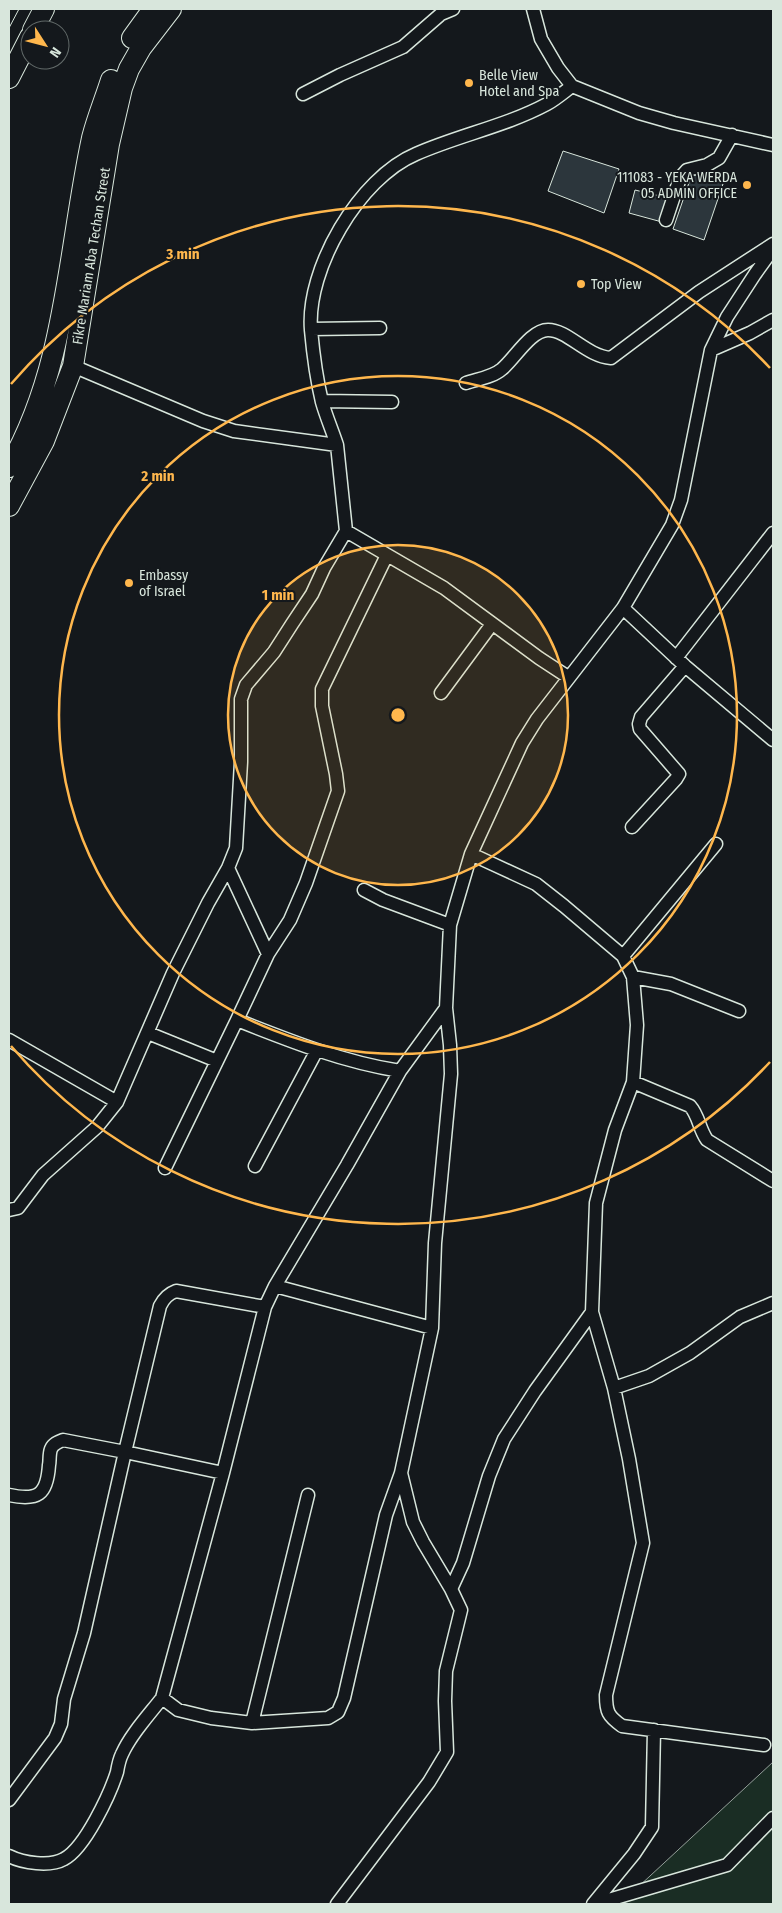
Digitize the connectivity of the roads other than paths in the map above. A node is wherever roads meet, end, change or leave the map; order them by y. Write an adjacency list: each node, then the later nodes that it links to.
1 (153, 9): 19 (main road, Fikre Mariam Aba Techan Street)
2 (171, 9): 18 (main road, Fikre Mariam Aba Techan Street)
3 (453, 9): 8 (street)
4 (533, 9): 7 (street)
5 (20, 56): 6 (main road)
6 (9, 78)
7 (572, 86): 9 (street); 16 (street)
8 (303, 94)
9 (732, 135): 10 (street); 11 (street)
10 (773, 145)
11 (666, 220)
12 (773, 244): 20 (street)
13 (773, 249): 17 (street)
14 (773, 320): 17 (street)
15 (380, 328): 16 (street)
16 (311, 330): 22 (street)
17 (711, 350): 30 (street)
18 (73, 366): 21 (main road, Fikre Mariam Aba Techan Street); 24 (street)
19 (46, 380): 21 (main road); 25 (main road, Fikre Mariam Aba Techan Street)
20 (466, 383)
21 (66, 388): 26 (main road, Fikre Mariam Aba Techan Street)
22 (322, 402): 23 (street); 24 (street)
23 (392, 402)
24 (337, 445): 27 (street)
25 (9, 467)
26 (9, 506)
27 (346, 531): 29 (street); 39 (street)
28 (773, 533): 32 (street)
29 (387, 555): 31 (street); 42 (street)
30 (623, 608): 32 (street); 33 (street)
31 (492, 624): 33 (street); 34 (street)
32 (681, 662): 35 (street); 36 (street)
33 (568, 677): 38 (street)
34 (441, 693)
35 (773, 740)
36 (632, 827)
37 (716, 844): 43 (street)
38 (471, 854): 41 (street); 43 (street)
39 (228, 868): 42 (street); 48 (street)
40 (364, 890): 41 (street)
41 (450, 925): 45 (street)
42 (268, 954): 47 (street)
43 (624, 956): 44 (street)
44 (633, 977): 46 (street); 53 (street)
45 (446, 1008): 52 (street); 63 (street)
46 (739, 1011)
47 (237, 1020): 50 (street); 51 (street)
48 (148, 1033): 51 (street); 54 (street)
49 (9, 1040): 54 (street)
50 (317, 1050): 52 (street); 55 (street)
51 (217, 1060): 56 (street)
52 (400, 1071): 59 (street)
53 (633, 1082): 57 (street); 62 (street)
54 (117, 1102): 58 (street)
55 (255, 1166)
56 (165, 1168)
57 (773, 1181)
58 (9, 1210)
59 (275, 1286): 61 (street); 63 (street)
60 (773, 1303): 64 (street)
61 (265, 1307): 65 (street); 66 (street)
62 (592, 1312): 64 (street); 70 (street)
63 (432, 1328): 67 (street)
64 (614, 1388): 73 (street)
65 (125, 1452): 66 (street); 68 (street); 75 (street)
66 (223, 1472): 71 (street)
67 (401, 1472): 70 (street); 72 (street)
68 (9, 1495)
69 (308, 1495): 72 (street)
70 (451, 1589): 78 (street)
71 (162, 1698): 72 (street); 77 (street)
72 (252, 1722)
73 (654, 1730): 74 (street); 79 (street)
74 (764, 1745)
75 (9, 1800)
76 (773, 1818): 79 (street)
77 (9, 1856)
78 (337, 1904)
79 (594, 1904)

